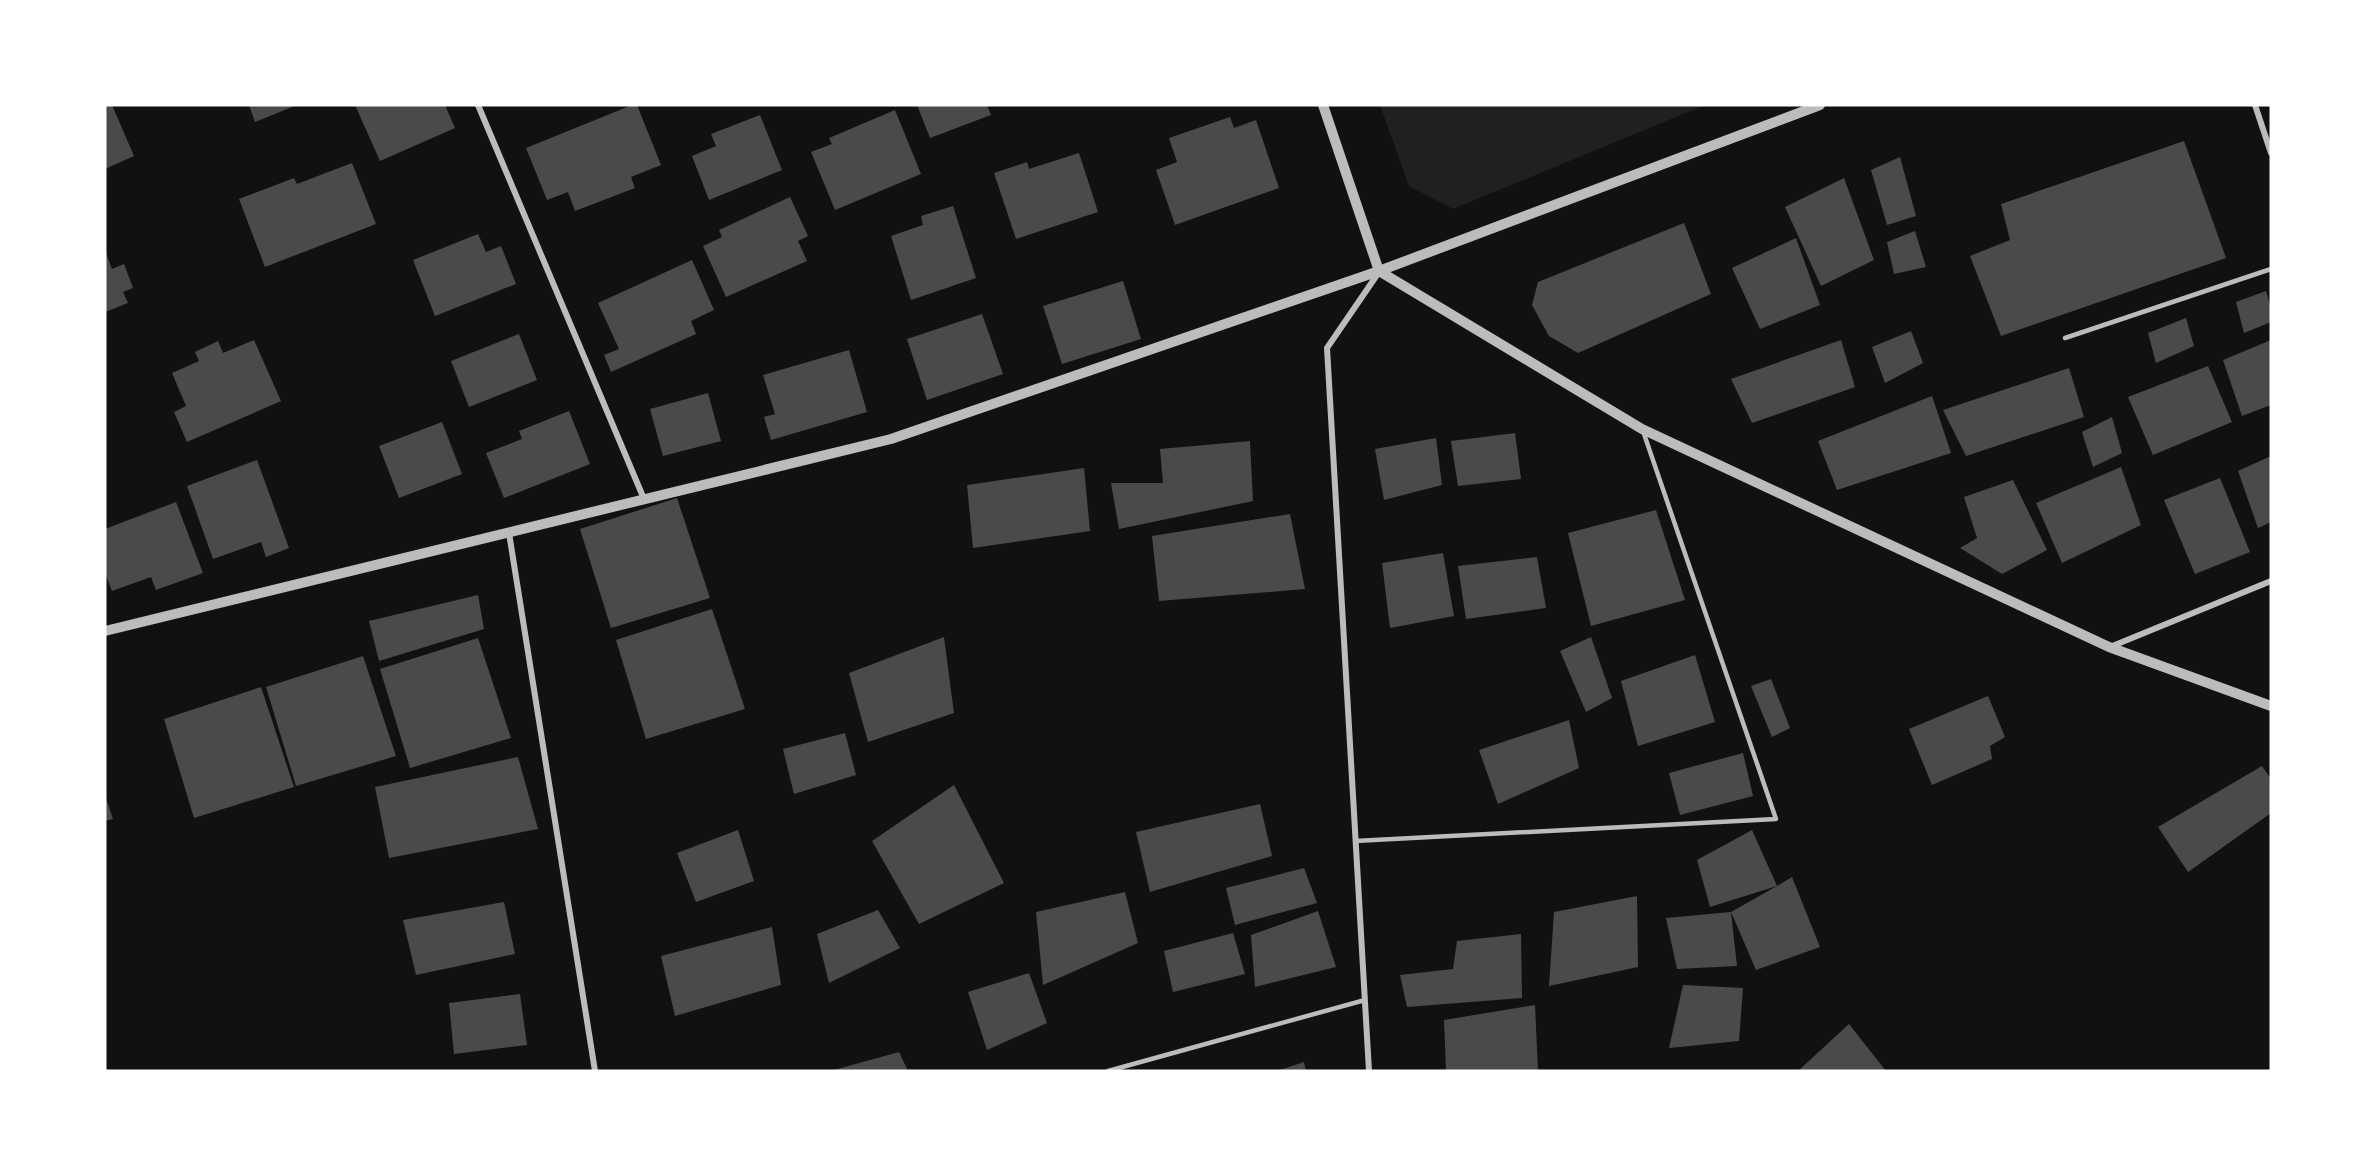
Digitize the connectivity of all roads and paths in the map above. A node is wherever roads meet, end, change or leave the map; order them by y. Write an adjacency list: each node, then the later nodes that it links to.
1 (478, 105): 10 (street)
2 (1323, 105): 7 (street)
3 (1820, 105): 7 (street)
4 (2255, 105): 5 (street)
5 (2271, 153)
6 (2271, 269): 8 (lane)
7 (1379, 272): 9 (street); 10 (street); 16 (street)
8 (2065, 338)
9 (1642, 429): 14 (street); 16 (lane)
10 (644, 499): 11 (street)
11 (509, 533): 13 (street); 18 (street)
12 (2271, 581): 14 (street)
13 (105, 632)
14 (2109, 647): 15 (street)
15 (2271, 706)
16 (1355, 841): 17 (street)
17 (1365, 1000): 19 (lane); 20 (street)
18 (595, 1071)
19 (1108, 1071)
20 (1369, 1071)

